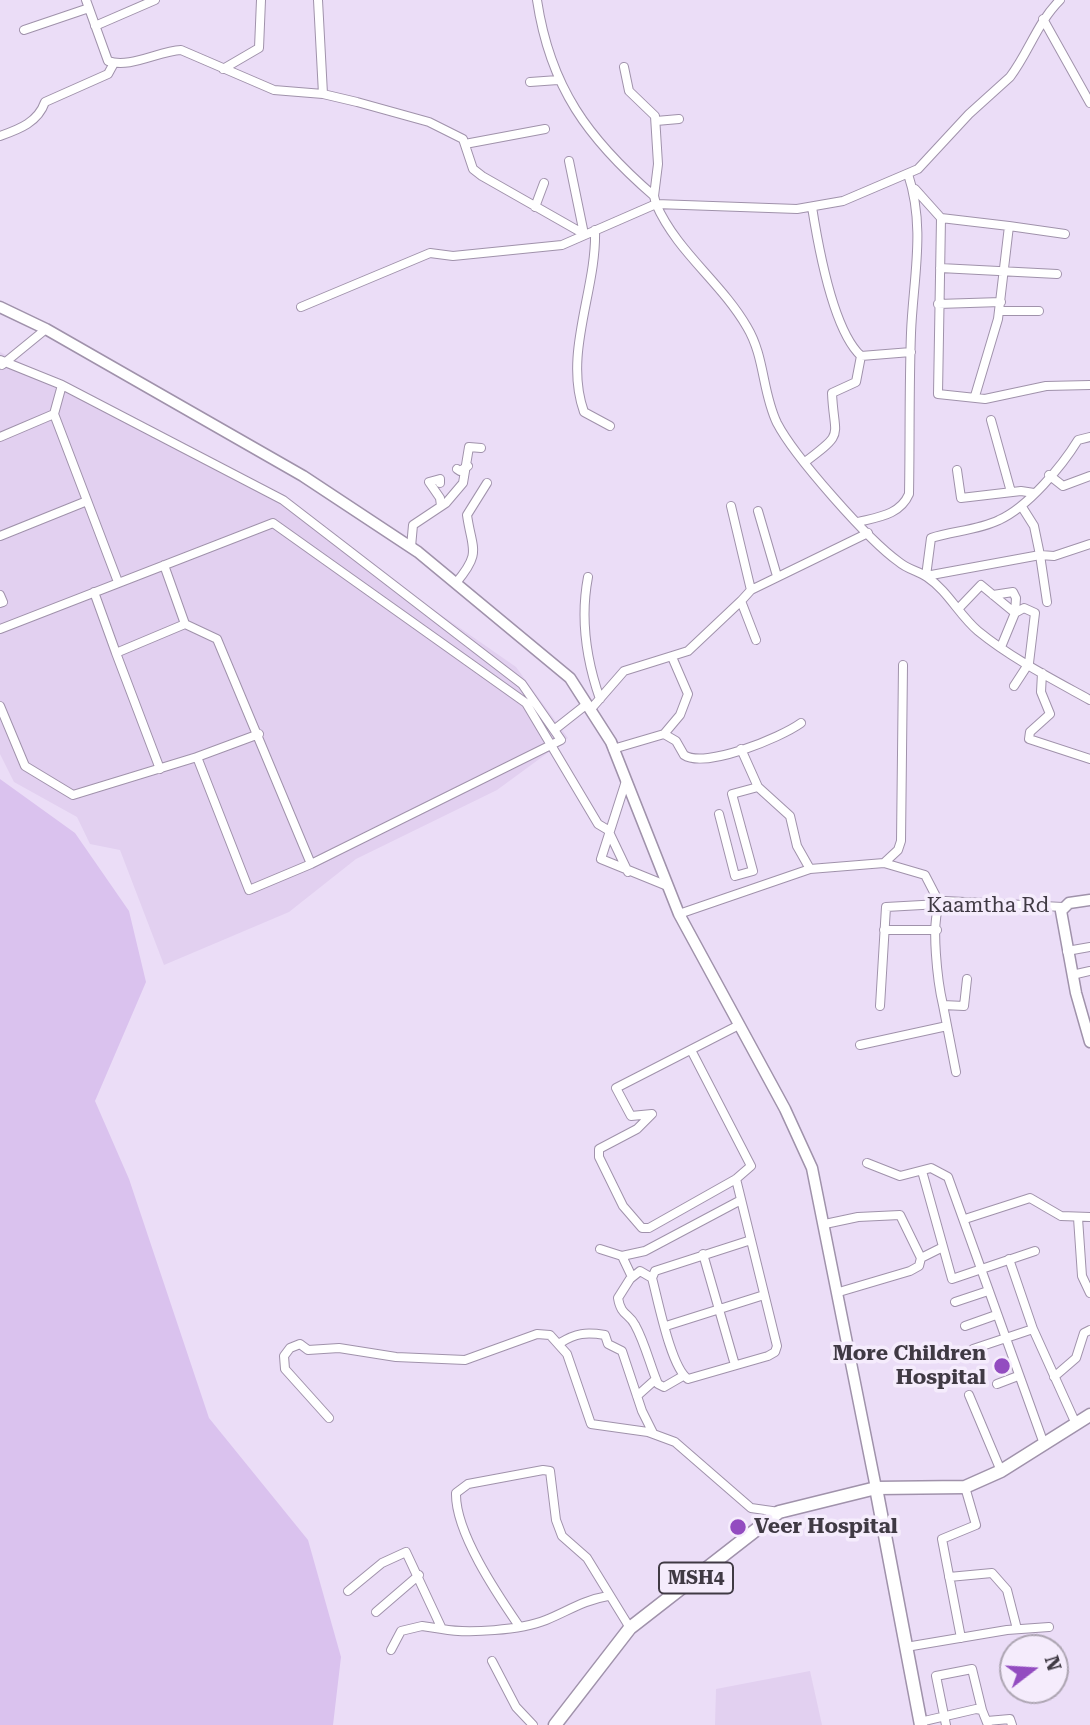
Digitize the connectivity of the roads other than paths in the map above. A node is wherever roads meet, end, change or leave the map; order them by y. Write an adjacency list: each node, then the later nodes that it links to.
1 (155, 0): 8 (street)
2 (261, 0): 12 (street)
3 (318, 0): 15 (street)
4 (537, 0): 13 (street)
5 (1059, 0): 7 (street)
6 (87, 4): 8 (street); 9 (street)
7 (1043, 19): 16 (street); 23 (street)
8 (95, 26): 10 (street)
9 (24, 30)
10 (114, 63): 12 (street); 20 (street)
11 (624, 67): 18 (street)
12 (223, 69): 15 (street)
13 (558, 80): 14 (street); 26 (street)
14 (530, 82)
15 (323, 94): 21 (street)
16 (1090, 103)
17 (680, 119): 18 (street)
18 (656, 121): 26 (street)
19 (545, 130): 21 (street)
20 (0, 136)
21 (465, 145): 27 (street)
22 (569, 162): 32 (street)
23 (908, 174): 25 (street); 28 (street)
24 (544, 183): 27 (street)
25 (912, 186): 29 (street); 43 (street)
26 (655, 200): 28 (street); 31 (street); 55 (street)
27 (535, 207): 32 (street)
28 (812, 207): 44 (street)
29 (941, 218): 30 (street); 34 (street)
30 (1009, 226): 33 (street); 35 (street)
31 (595, 230): 32 (street); 51 (street)
32 (584, 234): 40 (street)
33 (1065, 234)
34 (940, 268): 35 (street); 37 (street)
35 (1004, 272): 36 (street); 38 (street)
36 (1057, 274)
37 (938, 304): 38 (street); 48 (street)
38 (1000, 306): 41 (street); 48 (street)
39 (0, 307): 42 (street)
40 (302, 307)
41 (1039, 311)
42 (46, 329): 45 (street); 74 (street)
43 (911, 352): 44 (street); 70 (street)
44 (861, 356): 55 (street)
45 (2, 363): 47 (street)
46 (1090, 384): 48 (street)
47 (62, 385): 49 (street); 106 (street)
48 (975, 396)
49 (54, 414): 52 (street); 65 (street)
50 (991, 420): 63 (street)
51 (610, 426)
52 (0, 437)
53 (1090, 437): 59 (street)
54 (481, 448): 56 (street)
55 (805, 462): 70 (street)
56 (468, 466): 57 (street); 66 (street)
57 (457, 469)
58 (957, 470): 63 (street)
59 (1049, 475): 60 (street); 64 (street)
60 (1090, 476)
61 (440, 483): 66 (street)
62 (487, 483): 81 (street)
63 (1011, 492): 64 (street)
64 (1034, 493): 68 (street)
65 (87, 501): 72 (street); 80 (street)
66 (441, 506): 74 (street)
67 (731, 506): 82 (street)
68 (1022, 508): 75 (street); 78 (street)
69 (758, 511): 77 (street)
70 (858, 522): 71 (street)
71 (868, 533): 77 (street); 78 (street)
72 (0, 536)
73 (1090, 544): 75 (street)
74 (411, 547): 81 (street)
75 (1040, 555): 78 (street); 88 (street)
76 (164, 565): 80 (street); 91 (street); 109 (street)
77 (777, 576): 82 (street)
78 (926, 576): 89 (street)
79 (588, 577): 101 (street)
80 (118, 582): 83 (street)
81 (456, 583): 104 (street)
82 (751, 590): 86 (street)
83 (94, 592): 92 (street); 95 (street)
84 (0, 595): 87 (street)
85 (993, 595): 89 (street); 90 (street); 90 (street)
86 (741, 601): 93 (street); 96 (street)
87 (0, 603)
88 (1047, 603)
89 (960, 608): 94 (street)
90 (1014, 613): 94 (street); 97 (street)
91 (185, 624): 95 (street); 107 (street)
92 (0, 629)
93 (756, 640)
94 (1001, 647): 97 (street)
95 (116, 653): 114 (street)
96 (672, 657): 101 (street); 108 (street)
97 (1030, 663): 99 (street); 100 (street)
98 (903, 664): 119 (street)
99 (1042, 673): 102 (street); 113 (street)
100 (1014, 686)
101 (600, 699): 104 (street)
102 (1090, 701)
103 (0, 706): 114 (street)
104 (589, 707): 106 (street); 110 (street)
105 (801, 723): 111 (street)
106 (554, 730): 109 (street)
107 (259, 734): 112 (street); 120 (street)
108 (664, 734): 110 (street); 111 (street)
109 (551, 745): 118 (street); 120 (street)
110 (613, 748): 115 (street)
111 (741, 749): 116 (street)
112 (197, 757): 114 (street); 120 (street)
113 (1090, 759)
114 (160, 769)
115 (625, 781): 118 (street); 124 (street)
116 (758, 787): 121 (street); 123 (street)
117 (719, 814): 123 (street)
118 (608, 830): 122 (street); 122 (street)
119 (884, 863): 121 (street); 127 (street)
120 (311, 864)
121 (810, 869): 125 (street)
122 (628, 872): 124 (street)
123 (753, 872): 125 (street)
124 (666, 885): 129 (street)
125 (757, 886): 129 (street)
126 (1090, 900): 128 (street)
127 (940, 904): 128 (street, Kaamtha Rd); 130 (street, Kaamtha Rd); 131 (street)
128 (1063, 907): 133 (street)
129 (679, 914): 139 (street)
130 (884, 930): 131 (street); 138 (street, Kaamtha Rd)
131 (937, 930): 137 (street)
132 (1090, 947): 133 (street)
133 (1067, 951): 135 (street)
134 (1090, 971): 135 (street)
135 (1072, 975): 141 (street)
136 (967, 979): 137 (street)
137 (943, 1005): 140 (street)
138 (880, 1006)
139 (739, 1026): 143 (street); 152 (street)
140 (947, 1026): 142 (street); 144 (street)
141 (1090, 1042)
142 (860, 1045)
143 (691, 1050): 147 (street); 147 (street)
144 (956, 1072)
145 (867, 1163): 146 (street)
146 (922, 1171): 151 (street); 154 (street)
147 (736, 1179): 148 (street)
148 (741, 1200): 153 (street); 158 (street)
149 (1090, 1217): 150 (street)
150 (1078, 1218): 151 (street); 162 (street)
151 (965, 1219): 161 (street)
152 (825, 1224): 159 (street); 166 (street)
153 (751, 1240): 157 (street); 168 (street)
154 (943, 1247): 159 (street); 161 (street)
155 (600, 1248): 158 (street)
156 (1035, 1251): 160 (street)
157 (703, 1254): 164 (street); 170 (street)
158 (622, 1256): 163 (street)
159 (921, 1258): 166 (street)
160 (1009, 1259): 161 (street); 174 (street)
161 (981, 1269): 165 (street)
162 (1086, 1269): 167 (street)
163 (632, 1277): 164 (street); 183 (street)
164 (652, 1278): 172 (street)
165 (988, 1291): 169 (street); 171 (street)
166 (839, 1292): 194 (street)
167 (1090, 1293)
168 (764, 1295): 170 (street); 179 (street)
169 (955, 1303)
170 (719, 1310): 172 (street); 179 (street)
171 (996, 1315): 173 (street); 176 (street)
172 (666, 1326): 180 (street)
173 (965, 1326)
174 (1032, 1329): 176 (street); 182 (street)
175 (1090, 1330): 182 (street)
176 (1004, 1340): 178 (street); 181 (street)
177 (560, 1343): 186 (street); 188 (street); 190 (street)
178 (973, 1349)
179 (735, 1366): 180 (street)
180 (683, 1376): 183 (street)
181 (1018, 1376): 184 (street); 191 (street)
182 (1054, 1377): 189 (street)
183 (656, 1380): 186 (street)
184 (997, 1384)
185 (969, 1395): 192 (street)
186 (637, 1396): 190 (street)
187 (1090, 1415): 189 (main road, MSH4)
188 (329, 1418)
189 (1076, 1424): 191 (main road, MSH4)
190 (653, 1433): 195 (street)
191 (1044, 1444): 192 (main road, MSH4)
192 (1001, 1471): 193 (main road, MSH4)
193 (965, 1487): 194 (main road, MSH4); 197 (street)
194 (876, 1488): 195 (main road, MSH4); 207 (main road)
195 (779, 1512): 203 (main road, MSH4)
196 (419, 1575): 198 (street); 200 (street); 204 (street)
197 (949, 1577): 205 (street); 206 (street)
198 (348, 1591)
199 (608, 1596): 201 (street); 201 (street); 203 (street)
200 (376, 1612)
201 (519, 1626): 204 (street)
202 (1049, 1627): 205 (street)
203 (630, 1628): 215 (main road, MSH4)
204 (442, 1629): 208 (street)
205 (1017, 1629): 206 (street)
206 (961, 1638): 207 (street)
207 (906, 1647): 213 (main road)
208 (391, 1650)
209 (492, 1661): 214 (street)
210 (982, 1710): 211 (street); 211 (street); 212 (street)
211 (945, 1721): 213 (street)
212 (988, 1723): 216 (street)
213 (921, 1724)
214 (533, 1725)
215 (555, 1725)
216 (1012, 1725)

